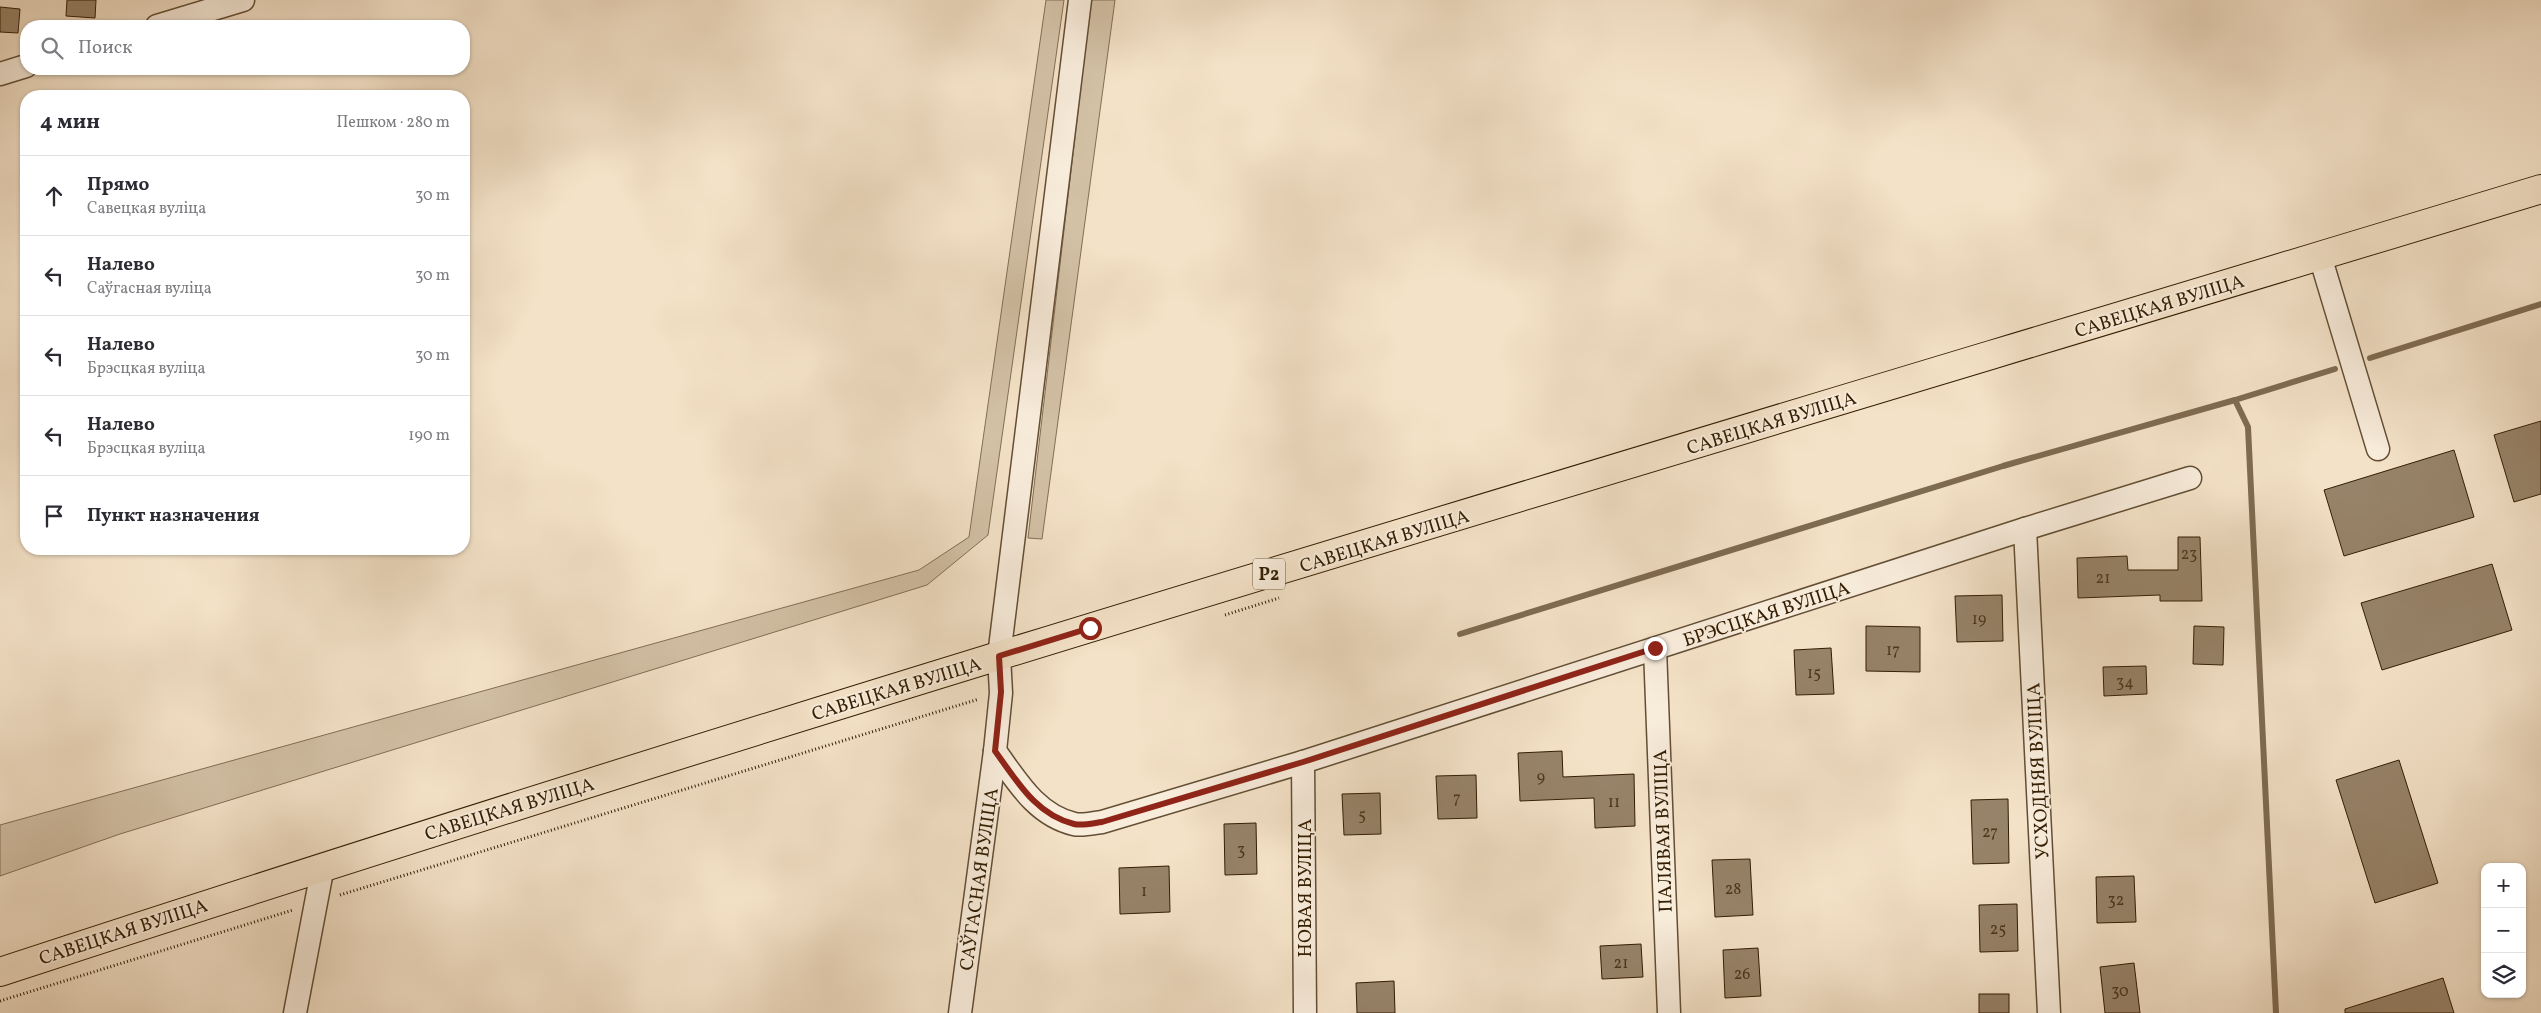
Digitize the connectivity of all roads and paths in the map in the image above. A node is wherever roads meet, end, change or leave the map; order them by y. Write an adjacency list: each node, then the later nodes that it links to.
1 (243, 0): 3 (street)
2 (1080, 0): 12 (street, САЎГАСНАЯ ВУЛІЦА)
3 (177, 20)
4 (20, 68): 5 (street)
5 (0, 74)
6 (2541, 189): 7 (main road, САВЕЦКАЯ ВУЛІЦА / Р2)
7 (2320, 256): 8 (street); 12 (main road, САВЕЦКАЯ ВУЛІЦА / Р2)
8 (2378, 449)
9 (2190, 478): 10 (street, БРЭСЦКАЯ ВУЛІЦА)
10 (2025, 529): 11 (street, БРЭСЦКАЯ ВУЛІЦА); 24 (street, УСХОДНЯЯ ВУЛІЦА)
11 (1655, 648): 15 (street, БРЭСЦКАЯ ВУЛІЦА); 23 (street, ПАЛЯВАЯ ВУЛІЦА)
12 (999, 656): 13 (street, САЎГАСНАЯ ВУЛІЦА); 16 (main road, САВЕЦКАЯ ВУЛІЦА / Р2)
13 (1001, 692): 14 (street, САЎГАСНАЯ ВУЛІЦА); 17 (path)
14 (995, 751): 15 (street, БРЭСЦКАЯ ВУЛІЦА); 21 (street, САЎГАСНАЯ ВУЛІЦА)
15 (1303, 762): 22 (street, НОВАЯ ВУЛІЦА)
16 (323, 866): 17 (street); 18 (main road, САВЕЦКАЯ ВУЛІЦА / Р2)
17 (316, 903): 19 (path); 20 (street)
18 (0, 972)
19 (0, 1001)
20 (296, 1013)
21 (960, 1013)
22 (1305, 1013)
23 (1669, 1013)
24 (2049, 1013)

